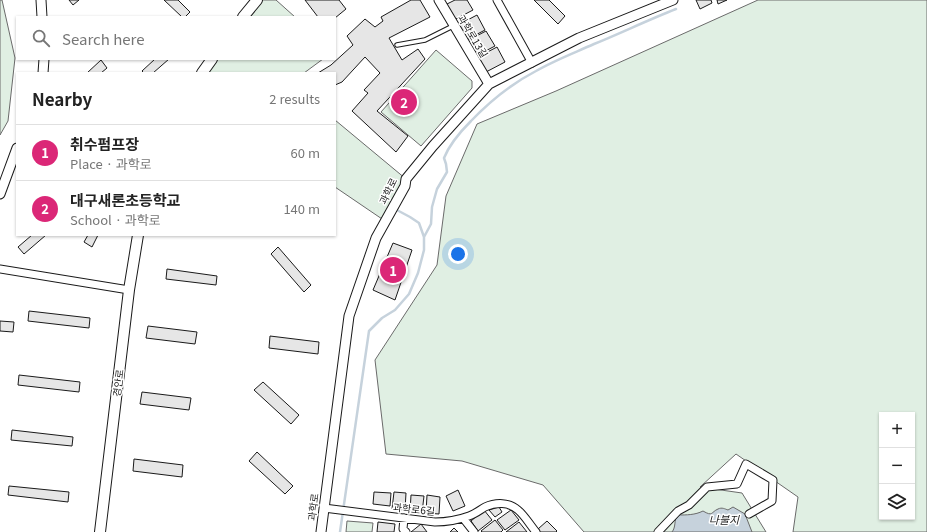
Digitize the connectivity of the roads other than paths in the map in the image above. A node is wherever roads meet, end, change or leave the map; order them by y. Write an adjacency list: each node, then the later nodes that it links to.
1 (41, 0): 6 (street)
2 (257, 0): 7 (main road)
3 (439, 0): 8 (street, 과학로13길)
4 (497, 0): 12 (street)
5 (673, 0): 12 (street, 과학로)
6 (42, 16)
7 (244, 16)
8 (454, 26): 9 (lane); 15 (street, 과학로13길)
9 (397, 46)
10 (44, 60): 13 (street)
11 (211, 60): 14 (main road)
12 (532, 62): 15 (street, 과학로)
13 (42, 72)
14 (203, 72)
15 (490, 84): 21 (street, 과학로)
16 (16, 151): 17 (street)
17 (0, 194)
18 (138, 236): 20 (main road, 경안로)
19 (0, 269): 20 (street)
20 (129, 290): 25 (main road, 경안로)
21 (324, 508): 23 (street, 과학로6길); 26 (street, 과학로)
22 (749, 514): 30 (street)
23 (404, 518): 24 (street, 과학로6길); 27 (street)
24 (463, 518): 28 (street); 29 (street, 과학로6길)
25 (100, 532)
26 (321, 532)
27 (406, 532)
28 (474, 532)
29 (536, 532)
30 (658, 532)

